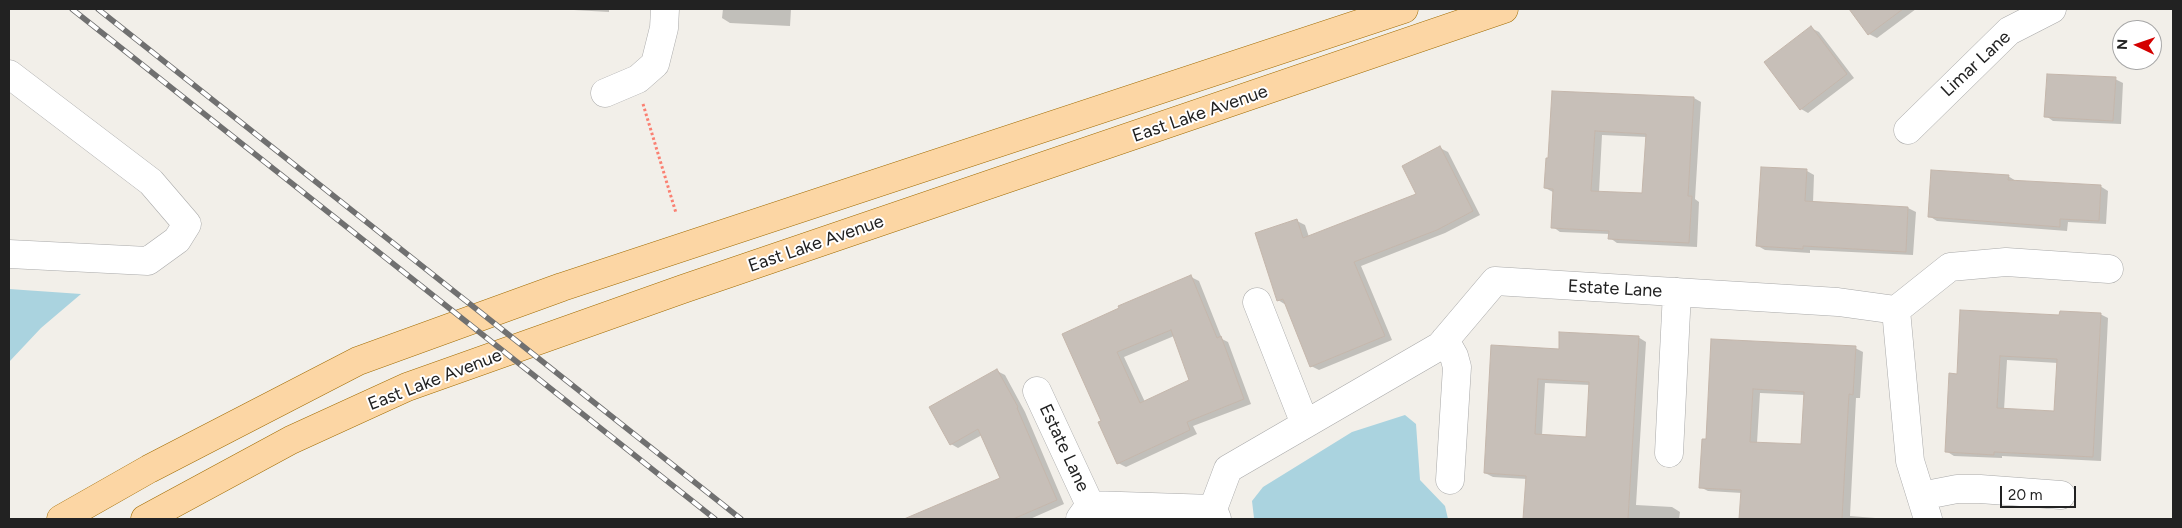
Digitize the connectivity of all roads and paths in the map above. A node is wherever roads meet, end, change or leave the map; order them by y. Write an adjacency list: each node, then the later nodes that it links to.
1 (665, 9): 6 (street)
2 (1404, 9): 24 (main road, East Lake Avenue)
3 (1504, 9): 25 (main road, East Lake Avenue)
4 (2052, 9): 8 (street, Limar Lane)
5 (9, 74): 10 (street)
6 (636, 80): 7 (street); 9 (path)
7 (605, 93)
8 (1908, 130)
9 (676, 213)
10 (9, 254)
11 (2109, 269): 14 (street)
12 (1678, 292): 14 (street, Estate Lane); 15 (street, Estate Lane); 18 (street)
13 (1257, 302): 17 (street)
14 (1896, 310): 21 (street)
15 (1445, 340): 17 (street, Estate Lane); 19 (street)
16 (1037, 391): 22 (street, Estate Lane)
17 (1305, 424): 23 (street, Estate Lane)
18 (1670, 453)
19 (1450, 480)
20 (2061, 495): 21 (street)
21 (1924, 508)
22 (1085, 512): 23 (street, Estate Lane)
23 (1215, 514)
24 (61, 519)
25 (145, 519)

